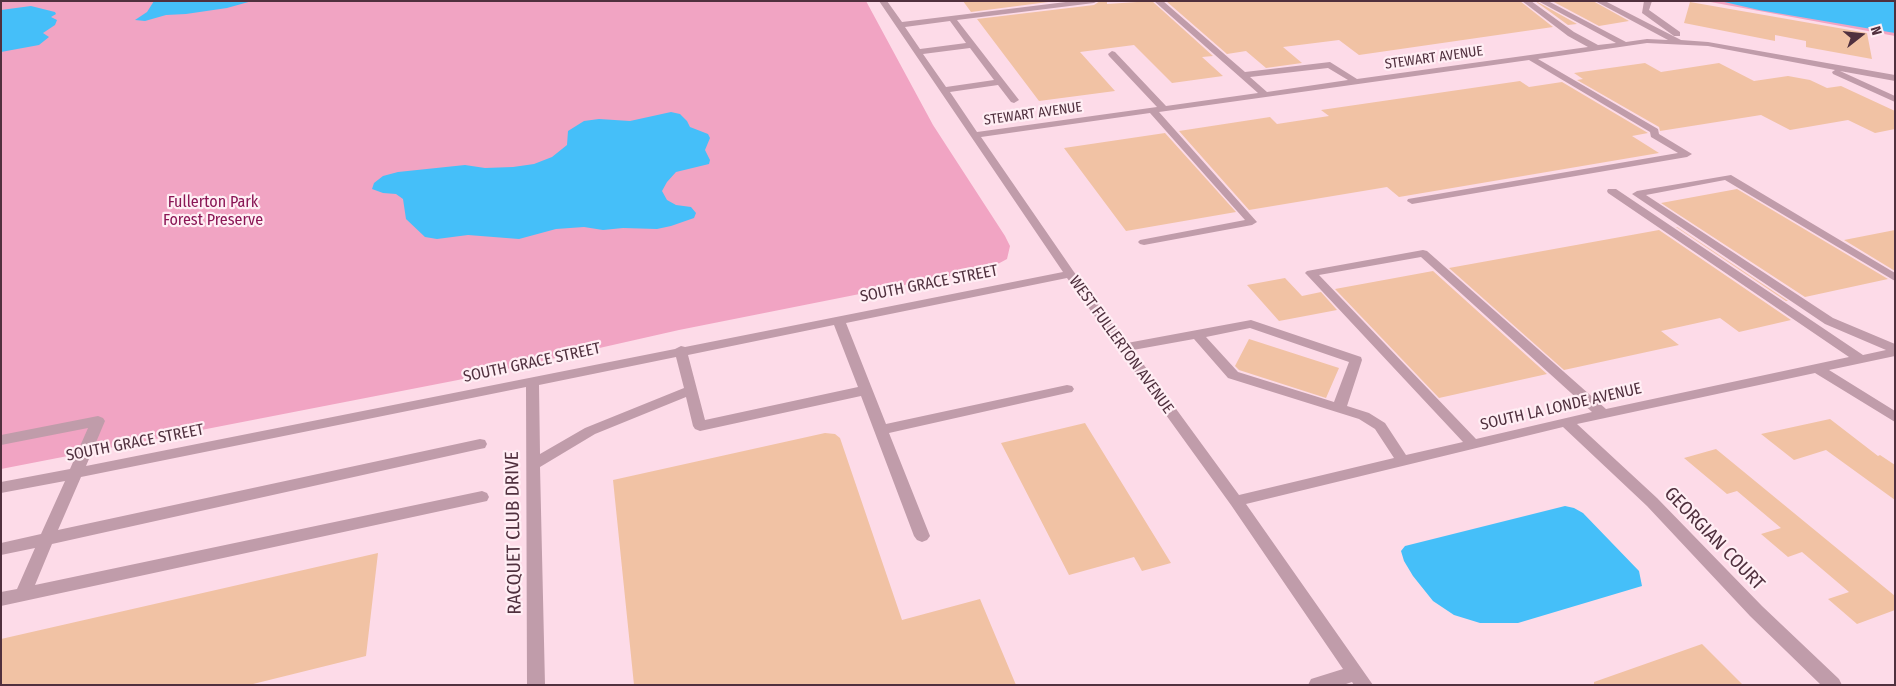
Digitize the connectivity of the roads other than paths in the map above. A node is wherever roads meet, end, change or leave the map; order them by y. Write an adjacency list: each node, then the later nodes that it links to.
1 (883, 1): 10 (street, WEST FULLERTON AVENUE)
2 (1094, 1): 8 (street)
3 (1158, 1): 19 (street)
4 (1526, 1): 14 (street)
5 (1542, 1): 12 (street)
6 (1599, 1): 11 (street)
7 (1648, 1): 11 (street)
8 (1083, 2): 9 (street)
9 (952, 19): 10 (street); 13 (street)
10 (900, 25): 15 (street, WEST FULLERTON AVENUE)
11 (1684, 42): 12 (street, STEWART AVENUE); 18 (street, STEWART AVENUE)
12 (1624, 44): 14 (street, STEWART AVENUE)
13 (972, 45): 15 (street); 21 (street)
14 (1598, 49): 17 (street, STEWART AVENUE)
15 (918, 52): 23 (street, WEST FULLERTON AVENUE)
16 (1112, 54): 27 (street)
17 (1531, 58): 22 (street, STEWART AVENUE); 31 (street)
18 (1825, 65): 20 (street, STEWART AVENUE); 25 (street)
19 (1243, 75): 22 (street); 24 (street)
20 (1895, 78)
21 (1000, 82): 23 (street); 26 (street)
22 (1356, 82): 24 (street, STEWART AVENUE)
23 (944, 90): 29 (street, WEST FULLERTON AVENUE)
24 (1266, 95): 27 (street, STEWART AVENUE)
25 (1895, 99)
26 (1014, 100)
27 (1164, 109): 28 (street, STEWART AVENUE)
28 (1152, 111): 29 (street, STEWART AVENUE); 32 (street)
29 (976, 135): 33 (street, WEST FULLERTON AVENUE)
30 (1612, 191): 40 (street)
31 (1412, 201)
32 (1144, 242)
33 (1070, 274): 35 (street, SOUTH GRACE STREET); 37 (street, WEST FULLERTON AVENUE)
34 (1895, 278): 39 (street)
35 (838, 319): 38 (street, SOUTH GRACE STREET); 45 (street)
36 (1197, 335): 37 (street); 46 (street); 46 (street)
37 (1123, 348): 59 (street, WEST FULLERTON AVENUE)
38 (681, 350): 42 (street, SOUTH GRACE STREET); 44 (street)
39 (1895, 351): 40 (street, SOUTH LA LONDE AVENUE)
40 (1862, 360): 41 (street, SOUTH LA LONDE AVENUE)
41 (1819, 370): 47 (street, SOUTH LA LONDE AVENUE); 48 (street)
42 (532, 381): 55 (street, RACQUET CLUB DRIVE); 56 (street, SOUTH GRACE STREET)
43 (1067, 389): 50 (street)
44 (691, 390): 45 (street); 55 (street)
45 (866, 390): 50 (street)
46 (1339, 408): 54 (street)
47 (1604, 415): 49 (street, SOUTH LA LONDE AVENUE); 53 (street)
48 (1895, 417)
49 (1566, 422): 53 (street, SOUTH LA LONDE AVENUE); 68 (street, GEORGIAN COURT)
50 (881, 430): 60 (street)
51 (1, 440): 56 (street)
52 (480, 444): 61 (street)
53 (1473, 444): 54 (street, SOUTH LA LONDE AVENUE)
54 (1403, 461): 59 (street, SOUTH LA LONDE AVENUE)
55 (532, 466): 66 (street, RACQUET CLUB DRIVE)
56 (76, 473): 57 (street, SOUTH GRACE STREET); 61 (street)
57 (1, 488)
58 (482, 497): 63 (street)
59 (1236, 501): 65 (street, WEST FULLERTON AVENUE)
60 (922, 536)
61 (47, 539): 62 (street); 63 (street)
62 (1, 549)
63 (23, 594): 64 (street)
64 (1, 599)
65 (1360, 679): 67 (street)
66 (536, 685)
67 (1317, 685)
68 (1833, 685)

